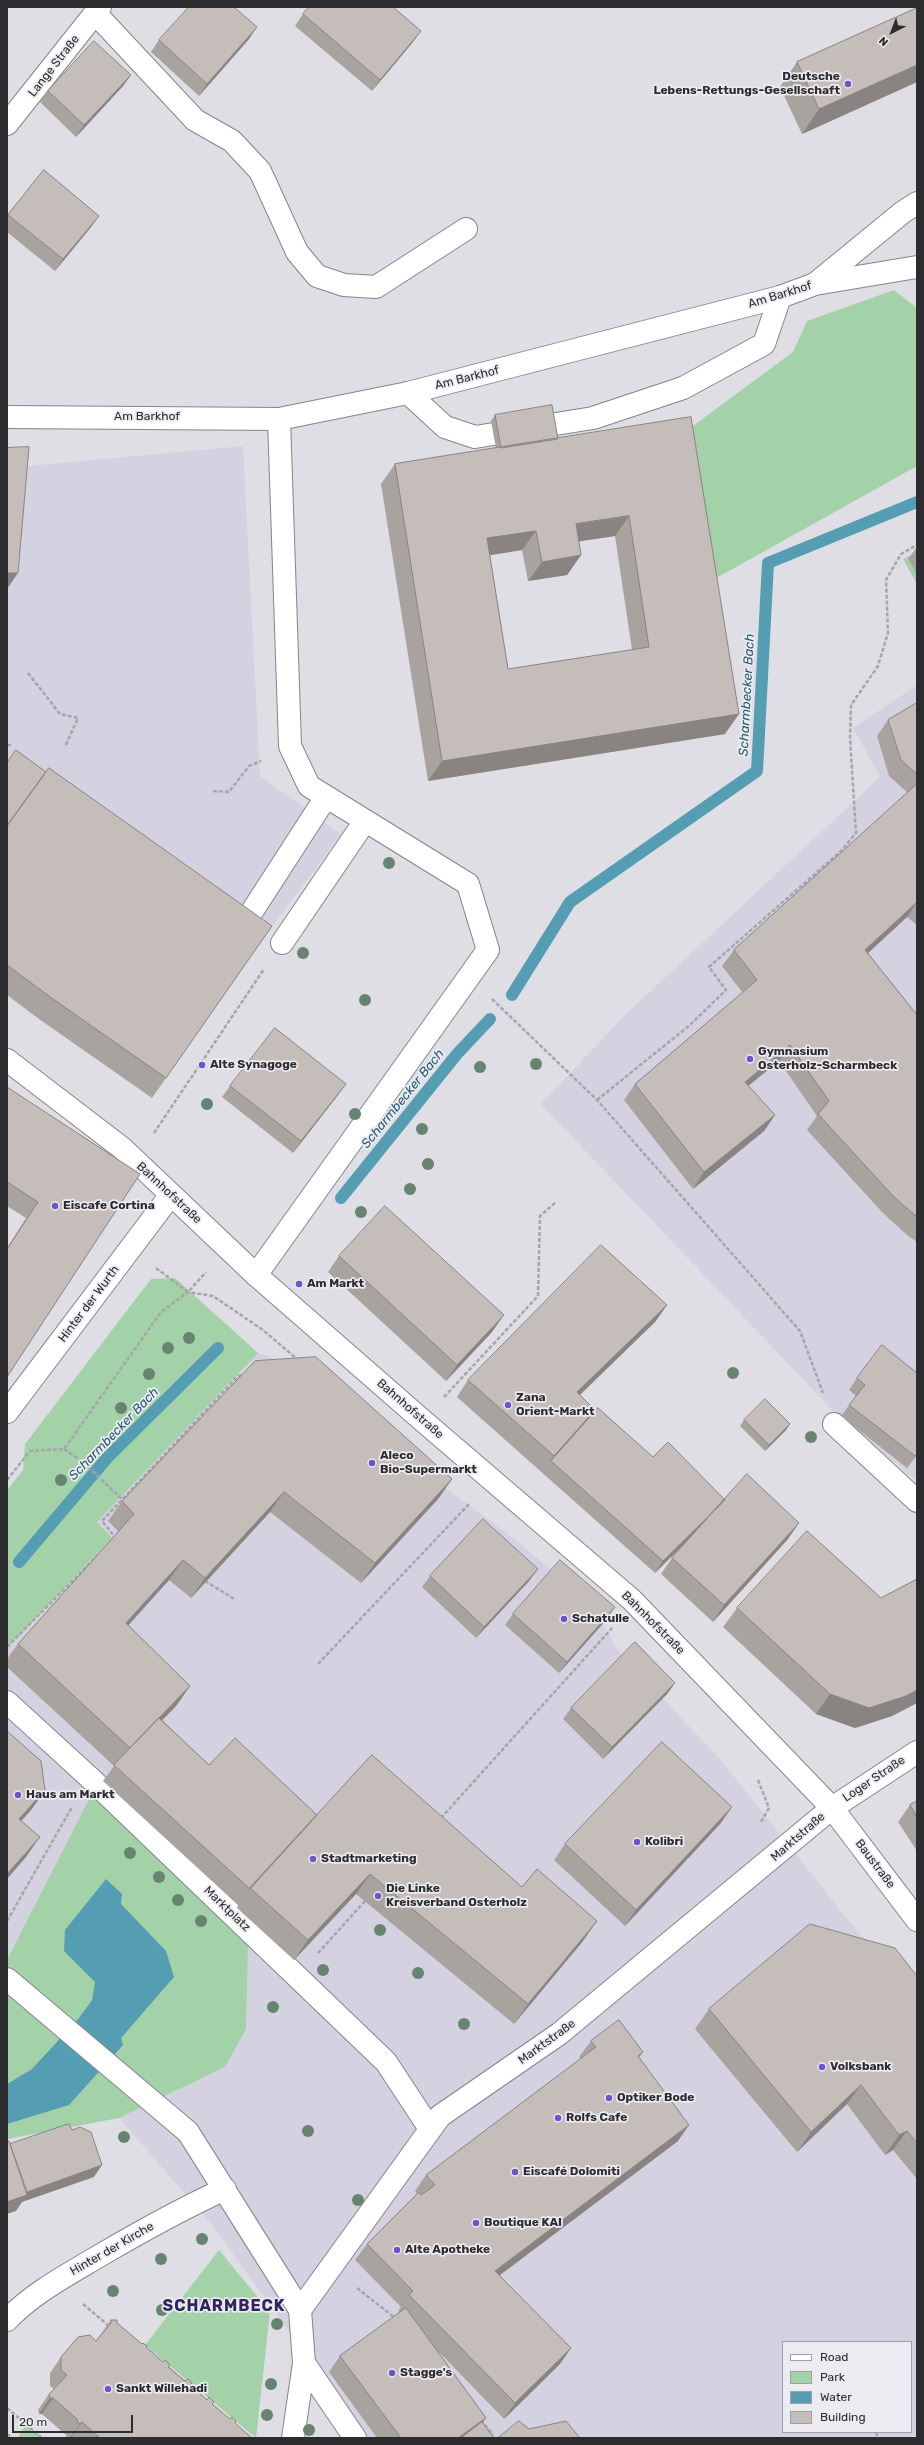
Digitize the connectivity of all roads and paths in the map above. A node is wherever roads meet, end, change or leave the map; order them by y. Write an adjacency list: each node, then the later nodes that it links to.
1 (98, 10): 2 (street, Lange Straße); 4 (street)
2 (7, 124)
3 (917, 203): 6 (street)
4 (466, 229)
5 (917, 266): 6 (street, Am Barkhof)
6 (816, 284): 7 (street, Am Barkhof)
7 (780, 298): 8 (street, Am Barkhof); 8 (street)
8 (408, 393): 10 (street, Am Barkhof)
9 (7, 417): 10 (street, Am Barkhof)
10 (279, 419): 18 (street)
11 (917, 545): 24 (path)
12 (28, 673): 15 (path)
13 (7, 745): 14 (path)
14 (12, 745)
15 (65, 747)
16 (249, 766): 17 (path)
17 (213, 792)
18 (326, 797): 19 (street); 20 (street)
19 (364, 821): 21 (street); 22 (street)
20 (240, 930)
21 (282, 943): 25 (path)
22 (469, 976): 24 (path); 30 (street)
23 (7, 1060): 25 (street, Bahnhofstraße)
24 (597, 1100): 36 (path)
25 (135, 1162): 26 (street, Bahnhofstraße)
26 (170, 1196): 28 (street, Bahnhofstraße); 29 (street, Hinter der Wurth)
27 (556, 1202): 35 (path)
28 (227, 1248): 30 (street, Bahnhofstraße); 31 (path)
29 (130, 1249): 31 (path); 34 (street, Hinter der Wurth)
30 (256, 1275): 35 (street, Bahnhofstraße)
31 (188, 1292): 32 (path); 37 (path)
32 (298, 1360)
33 (245, 1375): 39 (path)
34 (7, 1412)
35 (422, 1420): 52 (street, Bahnhofstraße)
36 (834, 1424): 41 (street)
37 (64, 1449): 38 (path); 39 (path)
38 (7, 1480)
39 (123, 1500): 42 (path); 46 (path)
40 (473, 1500): 47 (path)
41 (917, 1501)
42 (129, 1505)
43 (202, 1578): 44 (path)
44 (236, 1600)
45 (618, 1630): 53 (path)
46 (7, 1647)
47 (318, 1664)
48 (7, 1702): 50 (street, Marktplatz)
49 (917, 1752): 52 (street, Loger Straße)
50 (89, 1777): 57 (path); 58 (street, Marktplatz)
51 (757, 1777): 54 (path)
52 (832, 1808): 54 (street, Marktstraße); 56 (street, Baustraße)
53 (436, 1823)
54 (779, 1854): 60 (street, Marktstraße)
55 (365, 1901): 58 (path)
56 (917, 1920)
57 (7, 1921)
58 (297, 1976): 60 (street, Marktplatz)
59 (7, 1979): 61 (street)
60 (430, 2129): 62 (street, Marktstraße)
61 (225, 2189): 63 (street, Hinter der Kirche); 64 (street)
62 (331, 2267): 64 (street, Marktstraße); 66 (path)
63 (58, 2280): 65 (street, Hinter der Kirche); 67 (path)
64 (300, 2310): 68 (street)
65 (7, 2320)
66 (400, 2322)
67 (116, 2332)
68 (304, 2363): 73 (street); 74 (street)
69 (7, 2408): 72 (path)
70 (478, 2418): 71 (path)
71 (493, 2435)
72 (42, 2438)
73 (293, 2438)
74 (355, 2438)

